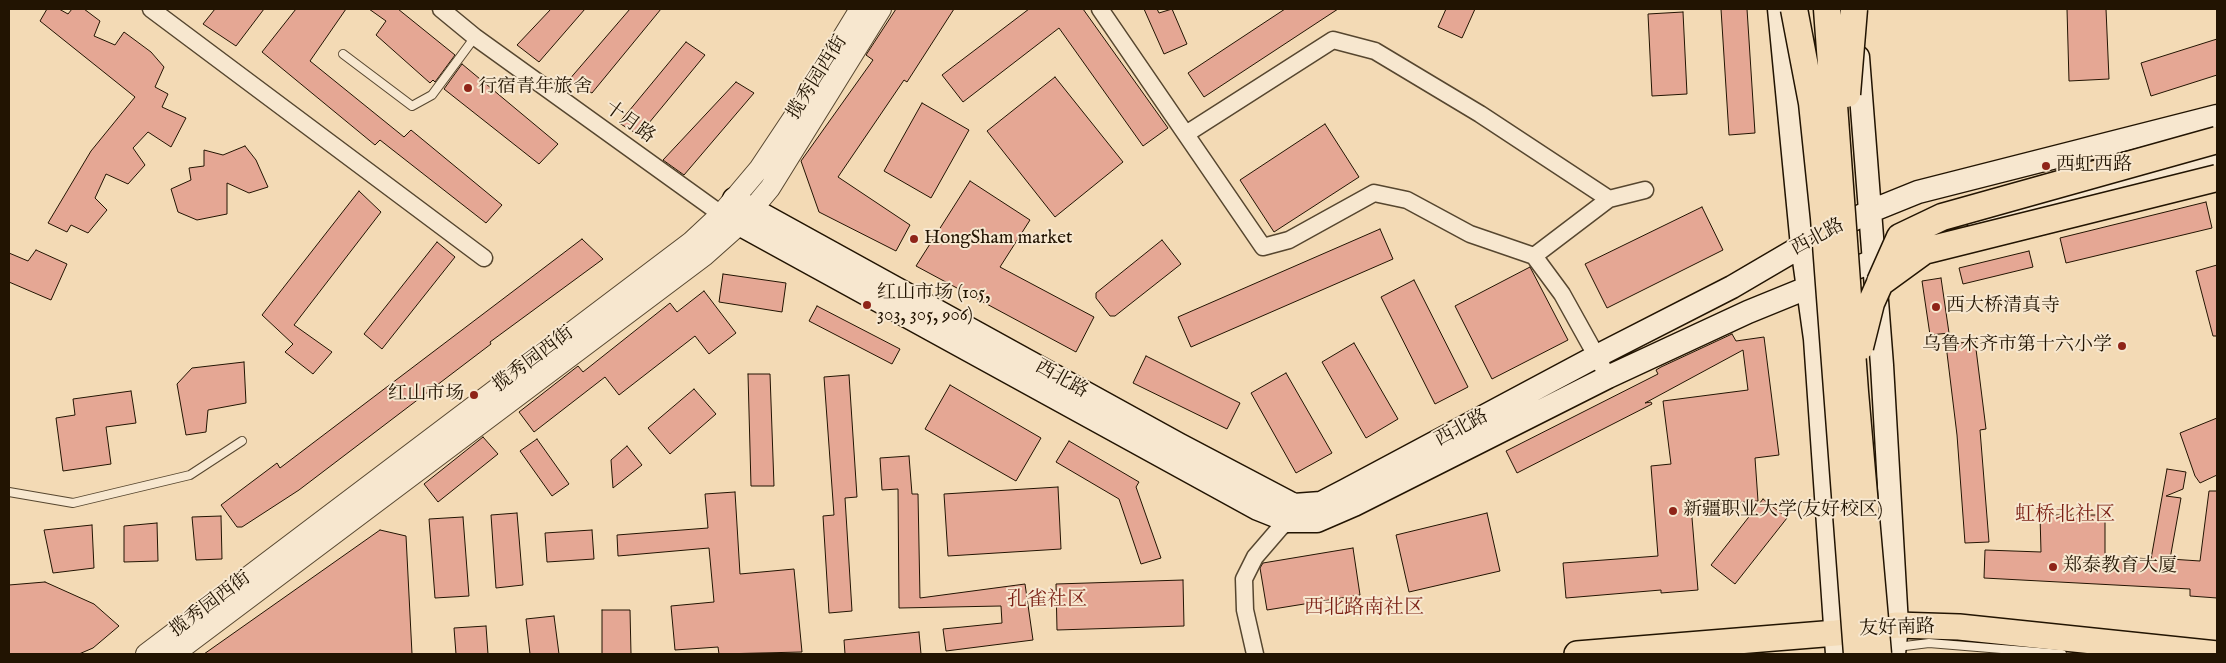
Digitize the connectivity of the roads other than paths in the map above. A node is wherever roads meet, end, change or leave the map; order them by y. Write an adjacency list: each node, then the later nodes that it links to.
1 (151, 9): 26 (street)
2 (441, 9): 12 (street, 十月路)
3 (860, 9): 22 (street, 揽秀园西街)
4 (881, 9): 22 (street, 揽秀园西街)
5 (1100, 9): 15 (street)
6 (1778, 9): 24 (main road)
7 (1794, 9): 37 (highway, bridge)
8 (1800, 9): 24 (main road)
9 (1827, 9): 18 (highway, bridge)
10 (1840, 9): 23 (main road)
11 (1854, 9): 18 (highway, bridge); 23 (main road)
12 (475, 37): 13 (lane); 22 (street, 十月路)
13 (343, 54)
14 (2217, 116): 23 (main road, 西北路)
15 (1186, 134): 21 (street); 25 (street)
16 (2217, 140): 27 (highway, bridge)
17 (2217, 162): 27 (main road, 西北路)
18 (1840, 172): 31 (highway, bridge)
19 (2217, 178): 27 (highway, bridge)
20 (1645, 190): 21 (street)
21 (1609, 198): 25 (street)
22 (737, 212): 34 (main road, 西北路); 35 (main road, 西北路); 38 (street, 揽秀园西街); 39 (street, 揽秀园西街)
23 (1863, 215): 24 (main road, 西北路); 27 (main road)
24 (1811, 241): 28 (main road); 29 (main road, 西北路)
25 (1534, 256): 29 (street)
26 (484, 258)
27 (1870, 270): 28 (main road, 西北路); 31 (highway, bridge); 37 (main road)
28 (1817, 283): 30 (main road, 西北路); 36 (main road)
29 (1597, 356): 30 (street); 34 (main road, 西北路)
30 (1608, 377): 35 (main road, 西北路)
31 (1855, 392): 37 (highway, bridge)
32 (242, 441): 33 (lane)
33 (9, 492)
34 (1307, 504): 35 (street)
35 (1288, 521): 40 (street)
36 (1836, 643): 37 (main road, 友好南路); 41 (main road, 友好南路)
37 (1882, 645): 42 (lane); 43 (main road, 友好南路)
38 (146, 654)
39 (174, 654)
40 (1255, 654)
41 (1577, 654)
42 (2062, 654)
43 (2217, 654)

